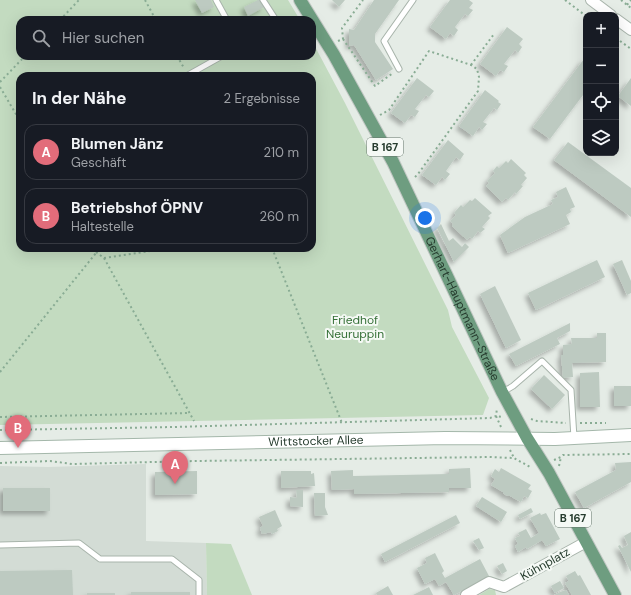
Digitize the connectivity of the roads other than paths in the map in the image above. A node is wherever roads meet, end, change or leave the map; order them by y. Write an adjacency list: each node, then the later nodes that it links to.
1 (216, 0): 7 (lane)
2 (263, 0): 8 (lane)
3 (300, 0): 9 (main road, Gerhart-Hauptmann-Straße / B 167)
4 (413, 0): 14 (lane)
5 (591, 0): 6 (street)
6 (607, 12)
7 (225, 16)
8 (273, 16)
9 (310, 16)
10 (619, 21): 12 (street)
11 (316, 26): 16 (main road, Gerhart-Hauptmann-Straße / B 167)
12 (631, 30)
13 (215, 60): 15 (lane)
14 (399, 68)
15 (193, 72)
16 (502, 392): 18 (main road, Gerhart-Hauptmann-Straße / B 167); 19 (lane)
17 (631, 435): 19 (main road, Wittstocker Allee)
18 (527, 438): 19 (main road, Wittstocker Allee); 20 (main road, Wittstocker Allee); 21 (main road, Gerhart-Hauptmann-Straße / B 167)
19 (574, 438)
20 (0, 448)
21 (586, 542): 23 (street, Kühnplatz); 26 (main road, Gerhart-Hauptmann-Straße / B 167)
22 (0, 545): 24 (lane)
23 (503, 591): 25 (street, Kühnplatz)
24 (199, 595)
25 (466, 595)
26 (615, 595)

